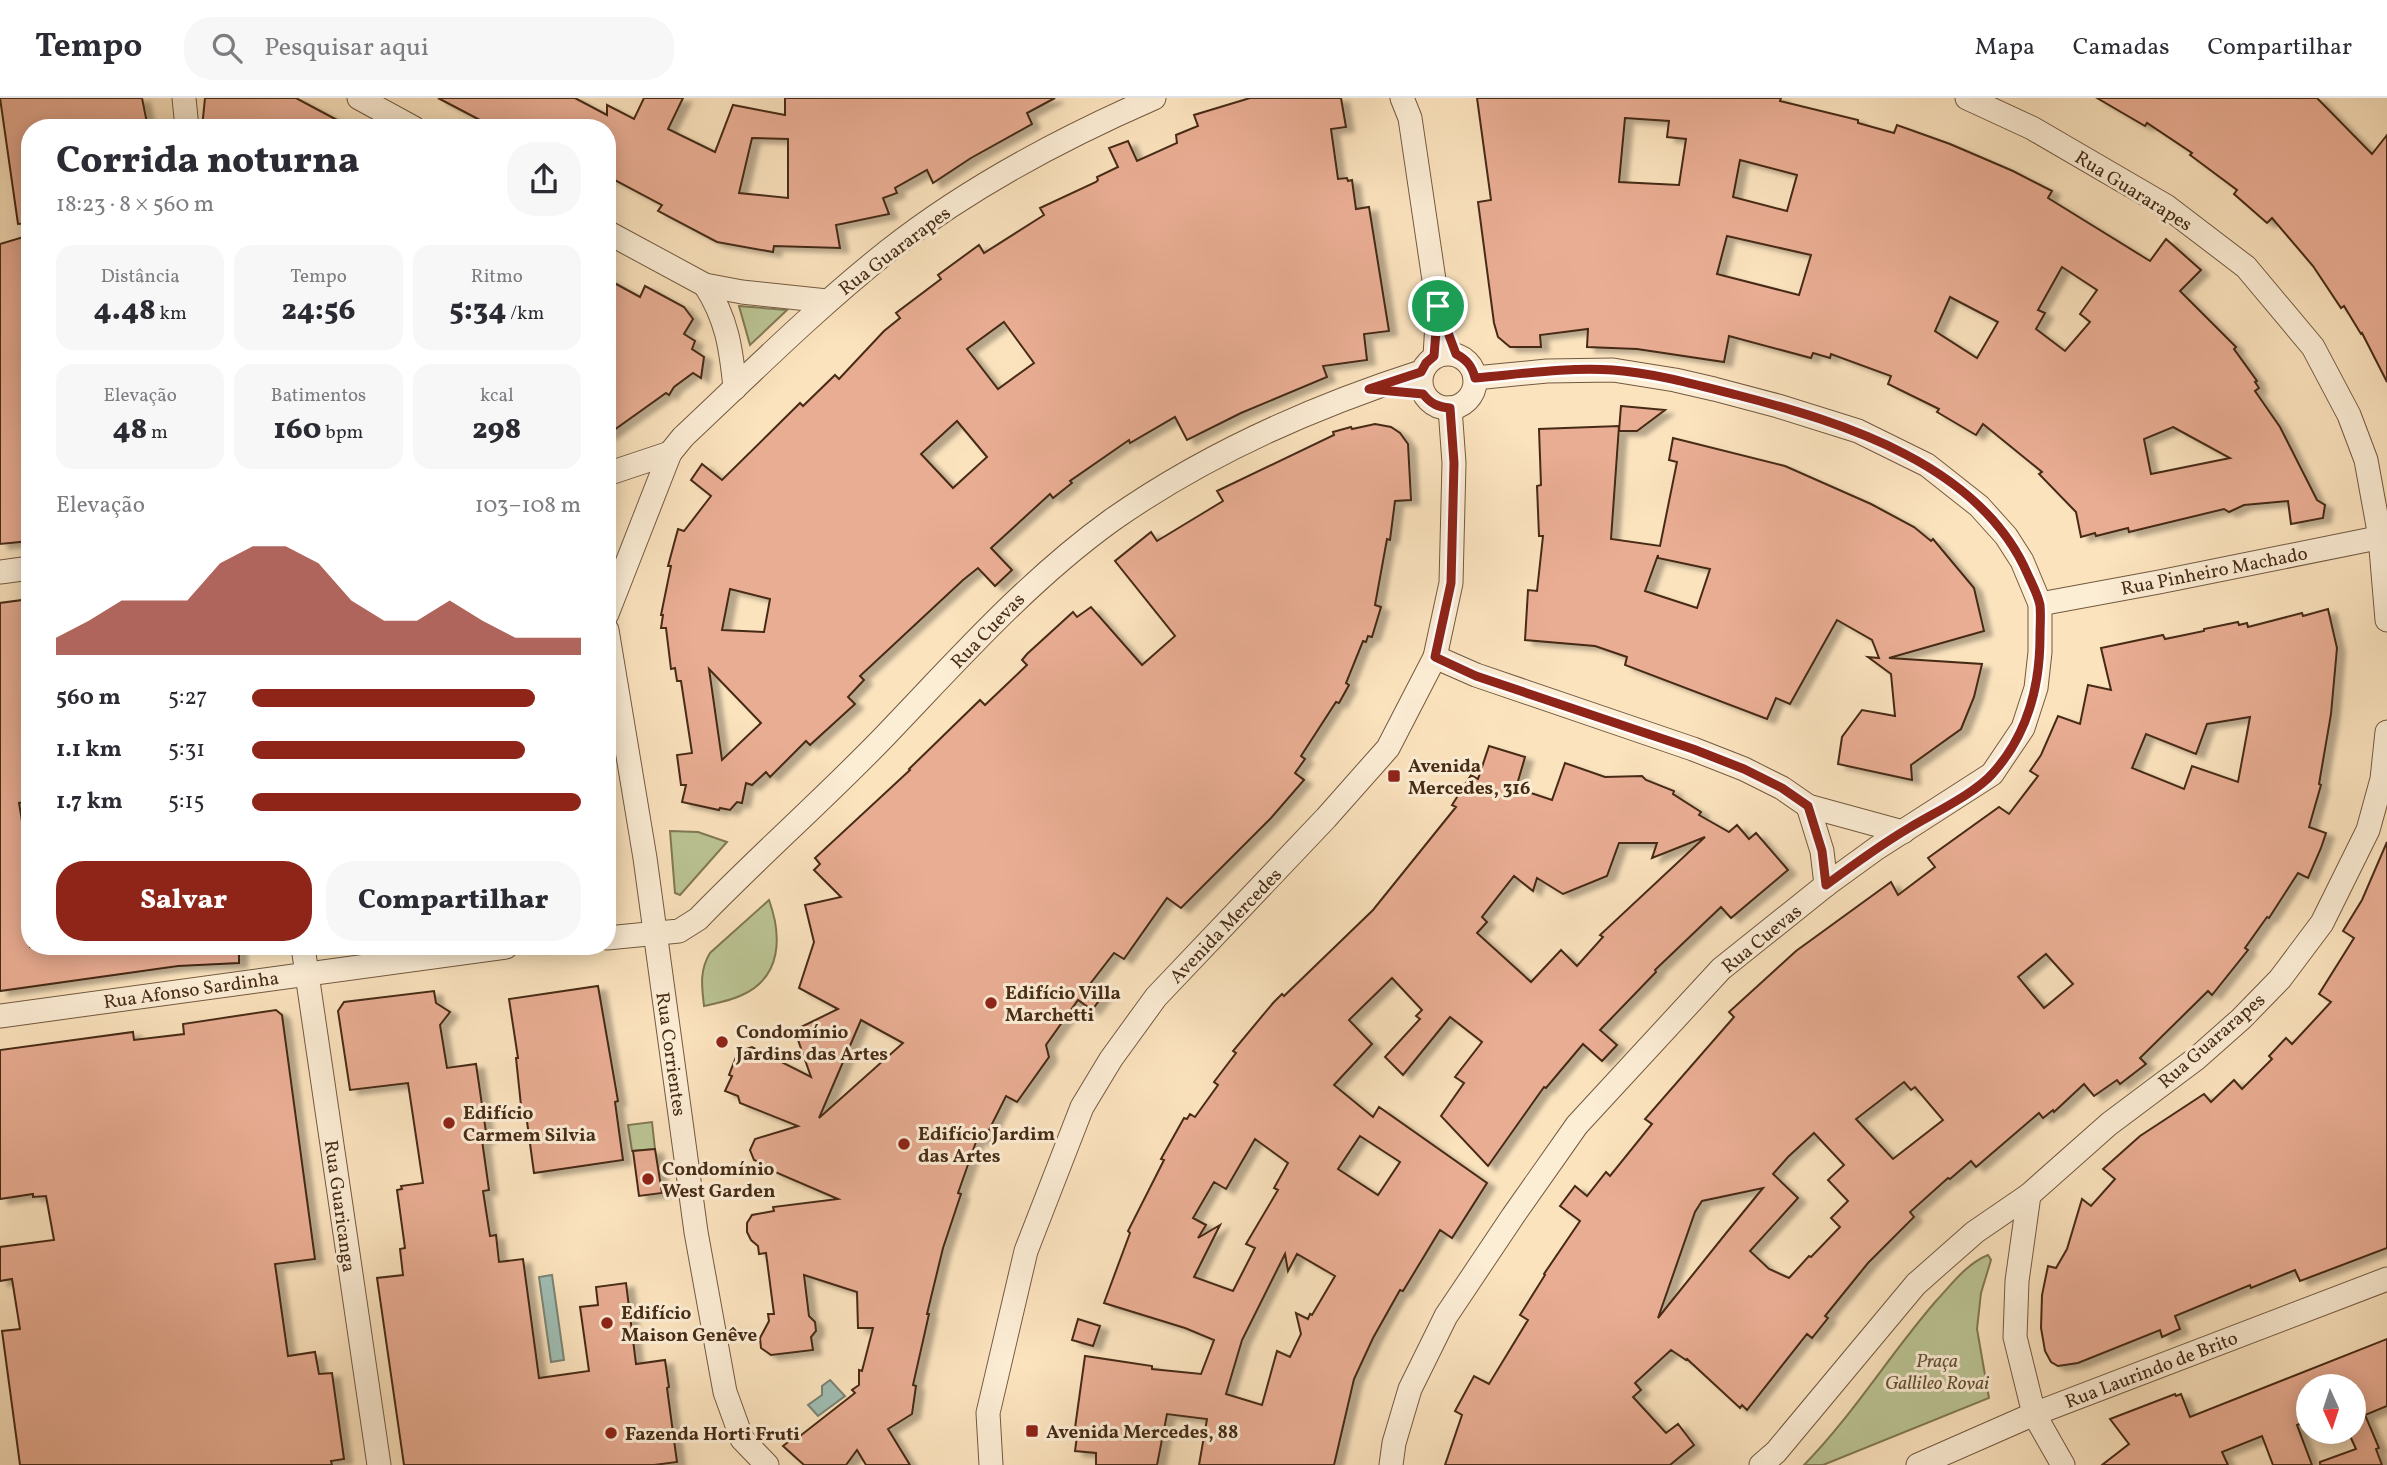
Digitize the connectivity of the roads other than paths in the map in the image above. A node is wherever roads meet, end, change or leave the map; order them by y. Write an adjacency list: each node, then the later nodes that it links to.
1 (184, 98): 6 (street)
2 (359, 98): 7 (street)
3 (1154, 98): 10 (street, Rua Guararapes)
4 (1967, 98): 17 (street, Rua Guararapes)
5 (1409, 105): 11 (street)
6 (186, 119)
7 (398, 119)
8 (616, 237): 9 (street)
9 (705, 285): 10 (street); 13 (street)
10 (827, 301): 13 (street, Rua Guararapes)
11 (1434, 369): 12 (street); 14 (street); 29 (street, Rua Cuevas)
12 (1475, 378): 14 (street); 21 (street, Rua Cuevas)
13 (735, 388): 15 (street, Rua Guararapes)
14 (1450, 408): 23 (street, Avenida Mercedes)
15 (670, 453): 16 (street); 20 (street)
16 (616, 471)
17 (2384, 536): 21 (street, Rua Pinheiro Machado); 22 (street, Rua Guararapes)
18 (21, 570): 19 (street)
19 (0, 572)
20 (616, 591)
21 (2040, 604): 27 (street, Rua Cuevas)
22 (2387, 620)
23 (1435, 657): 26 (street); 38 (street, Avenida Mercedes)
24 (616, 683): 29 (street, Rua Corrientes)
25 (2387, 733): 35 (street, Rua Guararapes)
26 (1808, 806): 27 (street); 28 (street)
27 (1903, 832): 28 (street, Rua Cuevas)
28 (1826, 885): 42 (street, Rua Cuevas)
29 (655, 934): 30 (street); 41 (street, Rua Corrientes)
30 (616, 936)
31 (304, 955): 33 (street, Rua Guaricanga)
32 (442, 955): 33 (street, Rua Afonso Sardinha)
33 (306, 972): 34 (street, Rua Afonso Sardinha); 40 (street, Rua Guaricanga)
34 (0, 1016)
35 (2029, 1195): 37 (street); 39 (street, Rua Guararapes)
36 (2387, 1279): 37 (street, Rua Laurindo de Brito)
37 (2034, 1414): 43 (street, Rua Laurindo de Brito); 44 (street)
38 (988, 1461)
39 (1771, 1461)
40 (379, 1465)
41 (767, 1465)
42 (1391, 1465)
43 (1918, 1465)
44 (2063, 1465)

